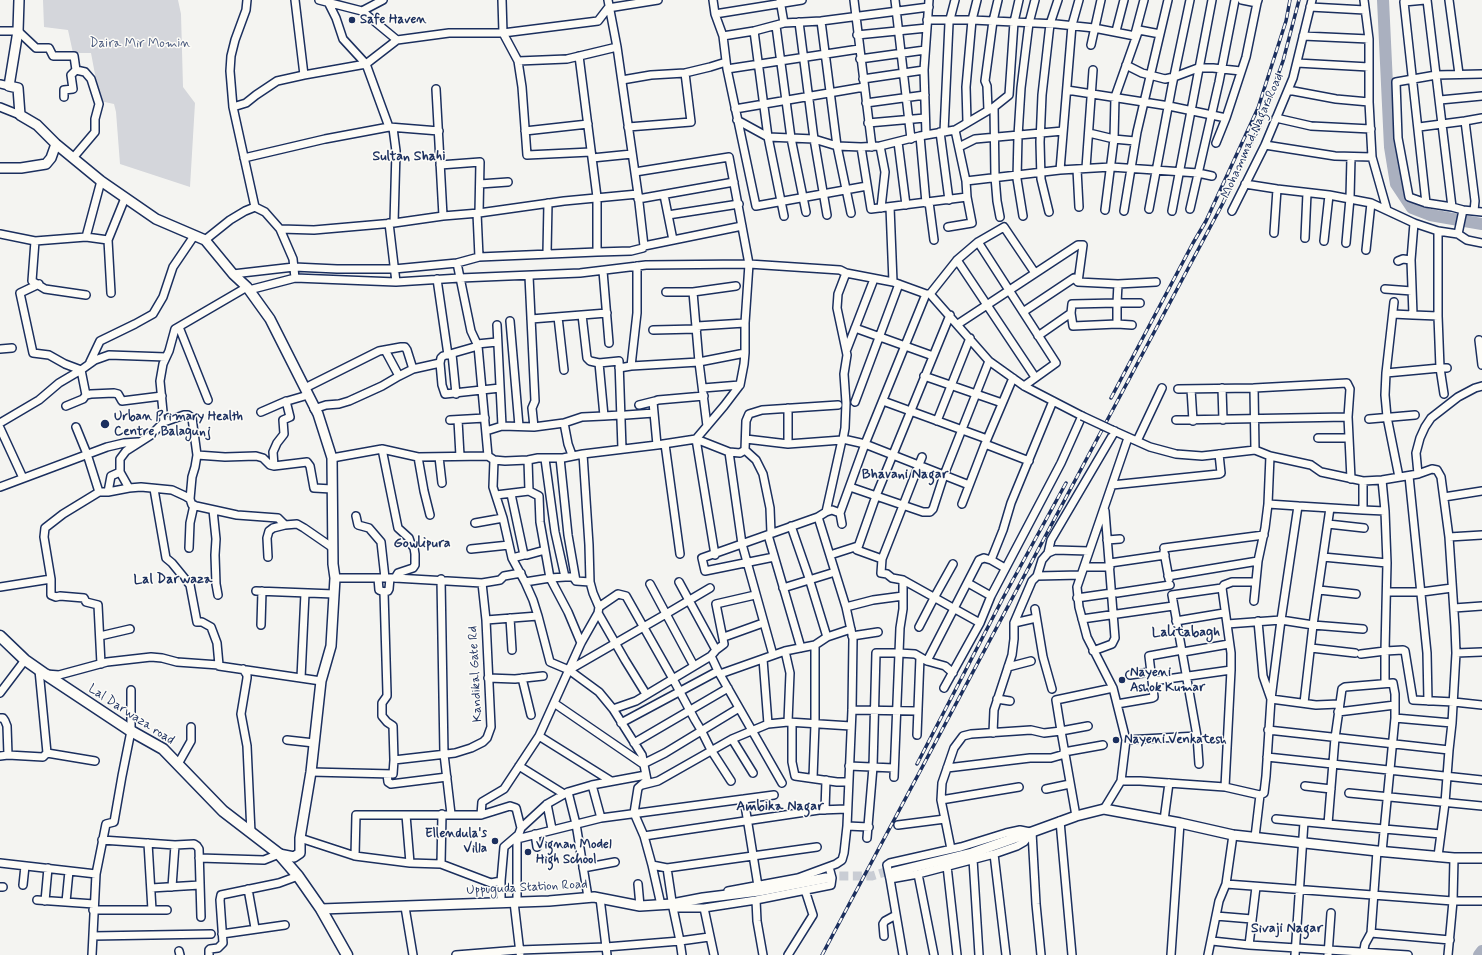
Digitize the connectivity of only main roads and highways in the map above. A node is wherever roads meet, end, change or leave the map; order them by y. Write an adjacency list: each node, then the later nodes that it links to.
1 (0, 636): 2 (main road, Lal Darwaza road)
2 (347, 955)

